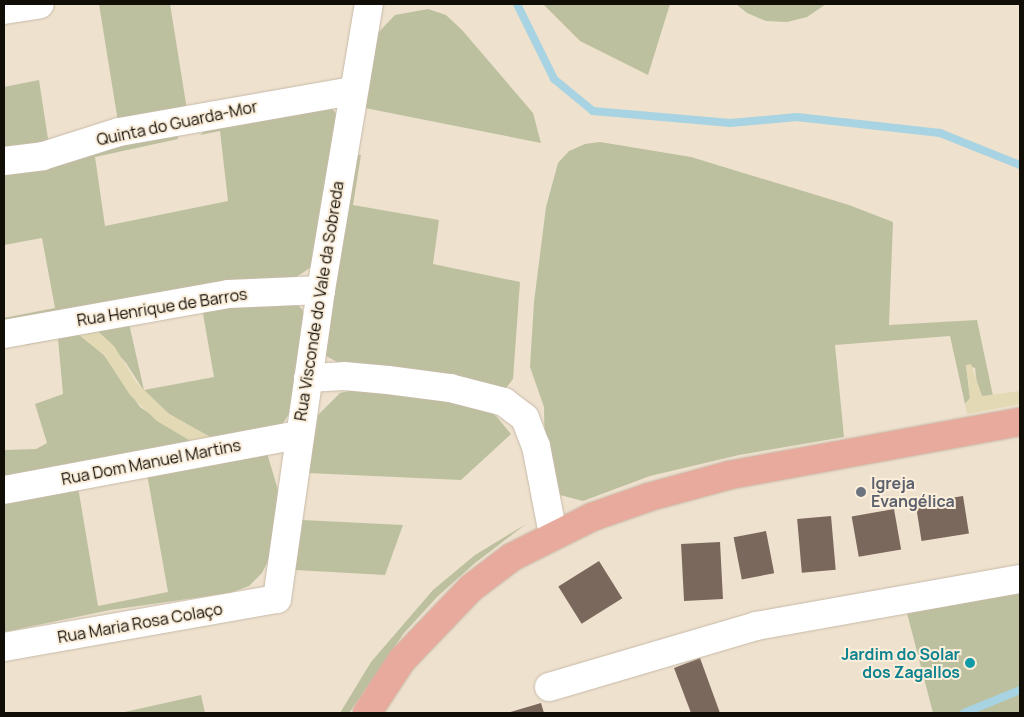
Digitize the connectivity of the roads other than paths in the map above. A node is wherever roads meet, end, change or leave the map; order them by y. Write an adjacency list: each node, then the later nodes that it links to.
1 (40, 4): 3 (street)
2 (368, 4): 4 (street, Rua Visconde do Vale da Sobreda)
3 (4, 10)
4 (352, 91): 5 (street, Quinta do Guarda-Mor); 6 (street, Rua Visconde do Vale da Sobreda)
5 (4, 161)
6 (321, 290): 7 (street, Rua Henrique de Barros); 8 (street, Rua Visconde do Vale da Sobreda)
7 (4, 334)
8 (308, 378): 10 (street, Rua Visconde do Vale da Sobreda); 12 (street)
9 (1020, 422): 12 (main road)
10 (299, 435): 11 (street, Rua Dom Manuel Martins); 14 (street, Rua Visconde do Vale da Sobreda)
11 (4, 490)
12 (553, 534): 17 (main road)
13 (1020, 579): 16 (street)
14 (277, 599): 15 (street, Rua Maria Rosa Colaço)
15 (4, 647)
16 (549, 687)
17 (367, 713)

